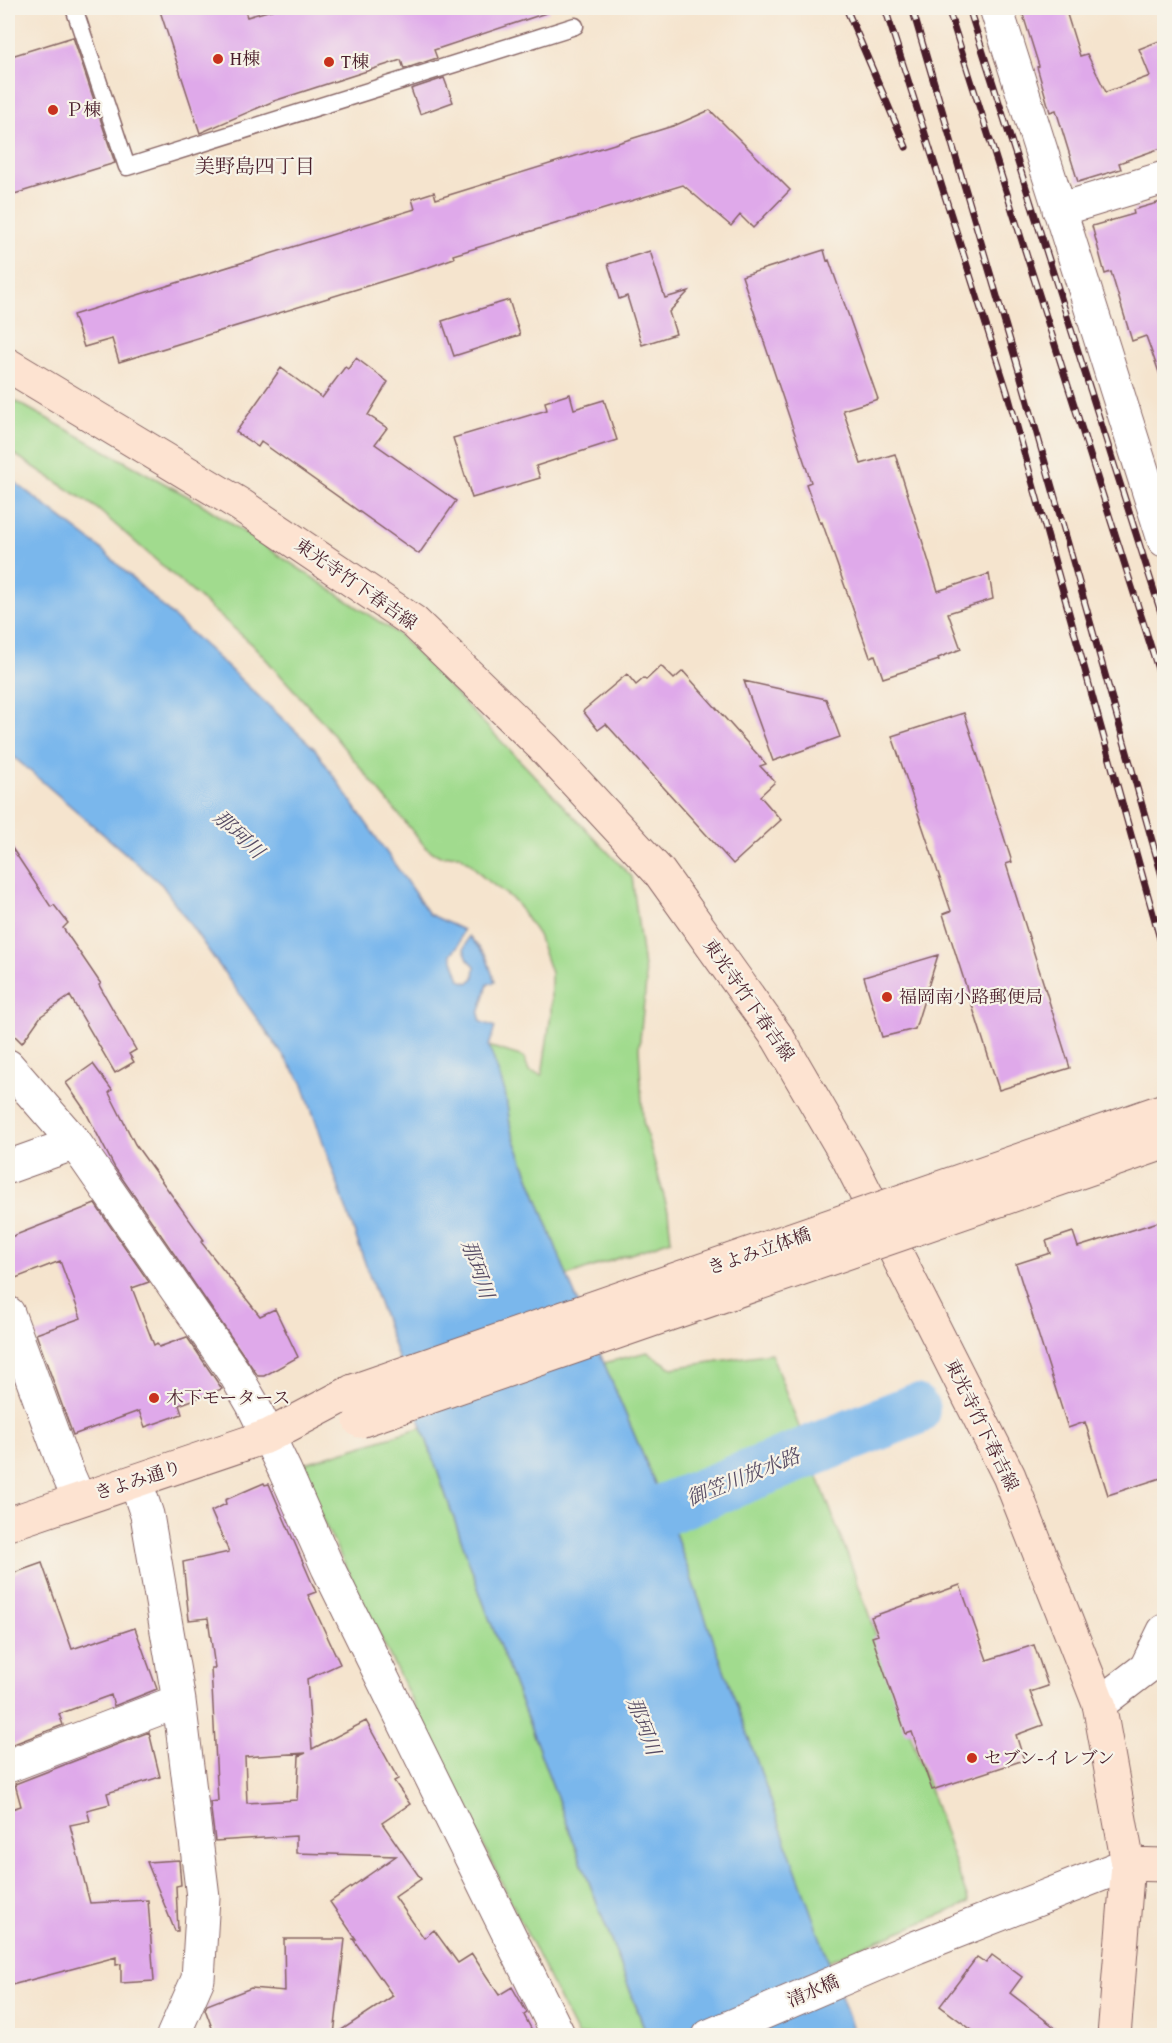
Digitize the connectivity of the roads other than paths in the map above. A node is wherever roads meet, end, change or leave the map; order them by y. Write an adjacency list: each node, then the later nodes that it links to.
1 (74, 8): 3 (lane)
2 (996, 8): 5 (street)
3 (575, 26)
4 (1164, 178): 5 (street)
5 (1059, 210): 7 (street)
6 (8, 365): 21 (street, 東光寺竹下春吉線)
7 (1164, 540)
8 (8, 1066): 10 (street)
9 (1164, 1110): 14 (street, きよみ立体橋, bridge)
10 (75, 1143): 12 (street); 15 (street)
11 (1164, 1143): 14 (street, きよみ立体橋, bridge)
12 (8, 1167)
13 (8, 1313): 17 (street)
14 (356, 1406): 15 (street, きよみ通り)
15 (268, 1437): 16 (street, きよみ通り); 26 (street)
16 (136, 1482): 17 (street, きよみ通り); 20 (street)
17 (79, 1499): 18 (street, きよみ通り)
18 (8, 1524)
19 (1164, 1631): 21 (street)
20 (179, 1701): 22 (street); 25 (street)
21 (1099, 1704): 23 (street, 東光寺竹下春吉線)
22 (8, 1766)
23 (1128, 1864): 24 (street); 27 (street, 清水橋); 28 (street, 東光寺竹下春吉線)
24 (1164, 1865)
25 (173, 2036)
26 (559, 2036)
27 (709, 2036)
28 (1114, 2036)

